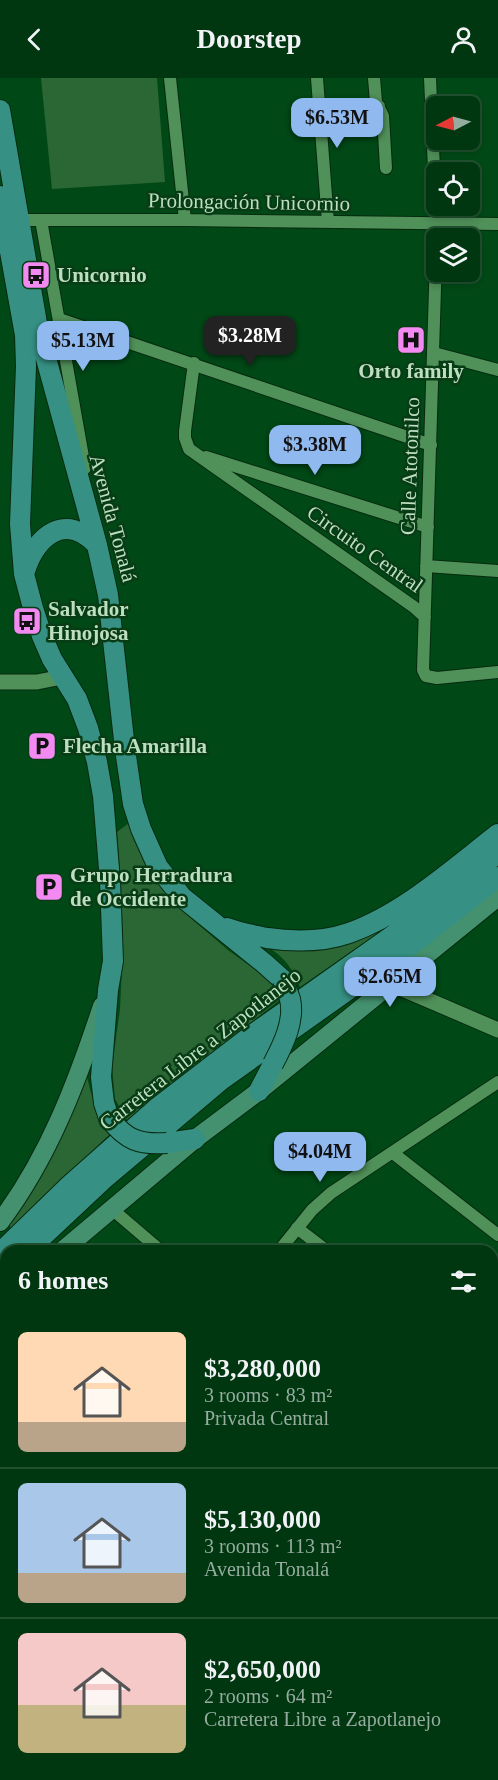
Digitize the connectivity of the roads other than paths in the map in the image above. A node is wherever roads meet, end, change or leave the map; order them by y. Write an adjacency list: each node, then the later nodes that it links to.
1 (170, 78): 12 (street)
2 (317, 78): 7 (street)
3 (374, 78): 5 (street)
4 (430, 78): 14 (street)
5 (379, 106): 7 (street); 8 (street)
6 (0, 110): 10 (main road, Avenida Tonalá)
7 (320, 110): 13 (street)
8 (386, 168)
9 (0, 196): 10 (main road, Avenida Tonalá)
10 (8, 220): 11 (street, Prolongación Unicornio); 25 (main road, Avenida Tonalá); 28 (main road, Avenida Tonalá)
11 (41, 220): 12 (street, Prolongación Unicornio); 18 (street)
12 (185, 220): 13 (street, Prolongación Unicornio)
13 (328, 222): 14 (street, Prolongación Unicornio)
14 (437, 224): 15 (street, Prolongación Unicornio); 16 (street)
15 (498, 224)
16 (437, 228)
17 (435, 282): 19 (street, Calle Atotonilco)
18 (59, 319): 20 (street); 25 (street)
19 (434, 353): 21 (street); 22 (street, Calle Atotonilco)
20 (194, 363): 22 (street); 23 (street)
21 (498, 370)
22 (431, 445): 24 (street, Calle Atotonilco)
23 (193, 453): 24 (street, Circuito Central); 29 (street, Circuito Central)
24 (428, 527): 26 (street, Calle Atotonilco)
25 (94, 537): 28 (main road); 37 (main road, Avenida Tonalá)
26 (426, 566): 27 (street); 29 (street, Calle Atotonilco)
27 (498, 571)
28 (24, 574): 31 (main road, Avenida Tonalá)
29 (425, 617): 30 (street, Calle Atotonilco)
30 (498, 672)
31 (62, 677): 32 (street); 39 (main road, Avenida Tonalá)
32 (0, 682)
33 (498, 834): 37 (main road)
34 (498, 853): 49 (main road, Carretera Libre a Zapotlanejo)
35 (498, 877): 50 (main road, Carretera Libre a Zapotlanejo)
36 (498, 897): 38 (main road)
37 (208, 919): 42 (main road, Avenida Tonalá, bridge)
38 (391, 984): 40 (street); 42 (main road)
39 (108, 990): 43 (main road, Avenida Tonalá, bridge); 46 (main road, Carretera Libre a Zapotlanejo)
40 (498, 1030)
41 (498, 1082): 44 (street)
42 (259, 1091): 43 (main road)
43 (195, 1139): 45 (main road)
44 (393, 1153): 47 (street); 48 (street)
45 (113, 1210): 51 (main road); 52 (street)
46 (0, 1222)
47 (297, 1228): 53 (street); 54 (street)
48 (498, 1235)
49 (8, 1245)
50 (33, 1245)
51 (69, 1245)
52 (154, 1245)
53 (284, 1245)
54 (319, 1245)

